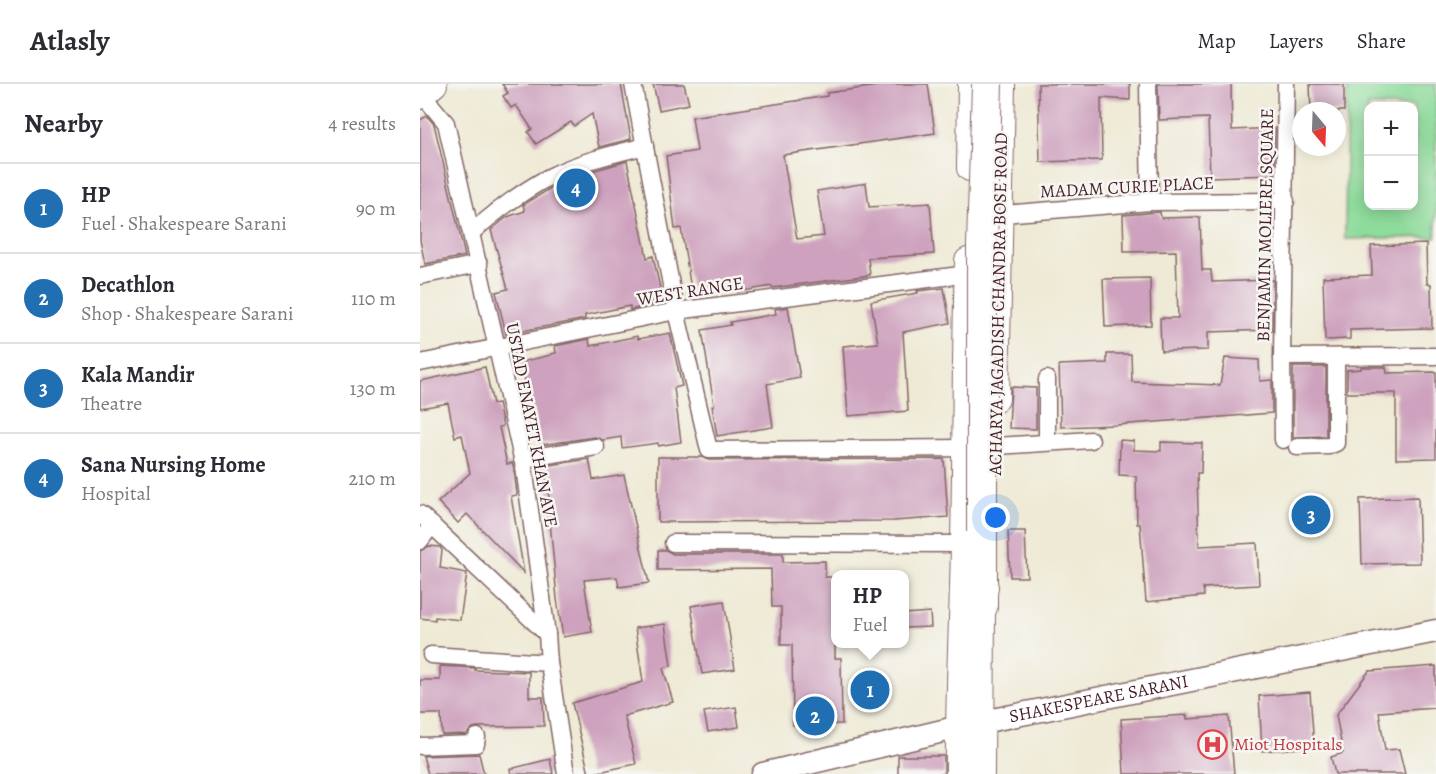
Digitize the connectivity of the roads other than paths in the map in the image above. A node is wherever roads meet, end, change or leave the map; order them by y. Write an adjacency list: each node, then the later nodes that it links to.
1 (633, 84): 8 (street)
2 (971, 84): 12 (main road, ACHARYA JAGADISH CHANDRA BOSE ROAD)
3 (987, 84): 31 (highway, bridge)
4 (1002, 84): 11 (main road, ACHARYA JAGADISH CHANDRA BOSE ROAD)
5 (1148, 84): 10 (street)
6 (1286, 84): 9 (street, BENJAMIN MOLIERE SQUARE)
7 (423, 88): 13 (street, USTAD ENAYET KHAN AVE)
8 (645, 146): 13 (street); 17 (street)
9 (1286, 201): 10 (street, MADAM CURIE PLACE); 20 (street, BENJAMIN MOLIERE SQUARE)
10 (1150, 202): 11 (street, MADAM CURIE PLACE)
11 (1000, 215): 12 (street, MADAM CURIE PLACE); 26 (main road, ACHARYA JAGADISH CHANDRA BOSE ROAD)
12 (970, 216): 15 (main road, ACHARYA JAGADISH CHANDRA BOSE ROAD)
13 (471, 233): 14 (street, USTAD ENAYET KHAN AVE)
14 (478, 264): 16 (street); 18 (street, USTAD ENAYET KHAN AVE)
15 (968, 274): 17 (street, WEST RANGE); 28 (main road, ACHARYA JAGADISH CHANDRA BOSE ROAD)
16 (420, 276)
17 (676, 311): 18 (street, WEST RANGE); 28 (street)
18 (498, 347): 22 (street, WEST RANGE); 29 (street, USTAD ENAYET KHAN AVE)
19 (1436, 356): 21 (street, BENJAMIN MOLIERE SQUARE)
20 (1282, 357): 21 (street, BENJAMIN MOLIERE SQUARE); 21 (street)
21 (1336, 357)
22 (420, 363)
23 (1047, 380): 25 (street)
24 (1091, 440): 25 (street)
25 (1047, 442): 26 (street)
26 (996, 446): 34 (main road, ACHARYA JAGADISH CHANDRA BOSE ROAD)
27 (596, 447): 29 (street)
28 (965, 448): 31 (main road, ACHARYA JAGADISH CHANDRA BOSE ROAD)
29 (522, 459): 36 (street, USTAD ENAYET KHAN AVE)
30 (426, 520): 32 (street); 36 (street)
31 (973, 538): 33 (street); 34 (highway); 39 (main road, ACHARYA JAGADISH CHANDRA BOSE ROAD)
32 (420, 541)
33 (673, 543)
34 (982, 608): 39 (main road, ACHARYA JAGADISH CHANDRA BOSE ROAD)
35 (1436, 631): 39 (main road, SHAKESPEARE SARANI)
36 (547, 634): 38 (street, USTAD ENAYET KHAN AVE)
37 (431, 655): 38 (street)
38 (549, 663): 42 (street, USTAD ENAYET KHAN AVE)
39 (970, 725): 43 (main road, SHAKESPEARE SARANI); 44 (main road, ACHARYA JAGADISH CHANDRA BOSE ROAD); 45 (main road, ACHARYA JAGADISH CHANDRA BOSE ROAD)
40 (477, 736): 41 (street)
41 (420, 746)
42 (566, 774)
43 (762, 774)
44 (959, 774)
45 (981, 774)

